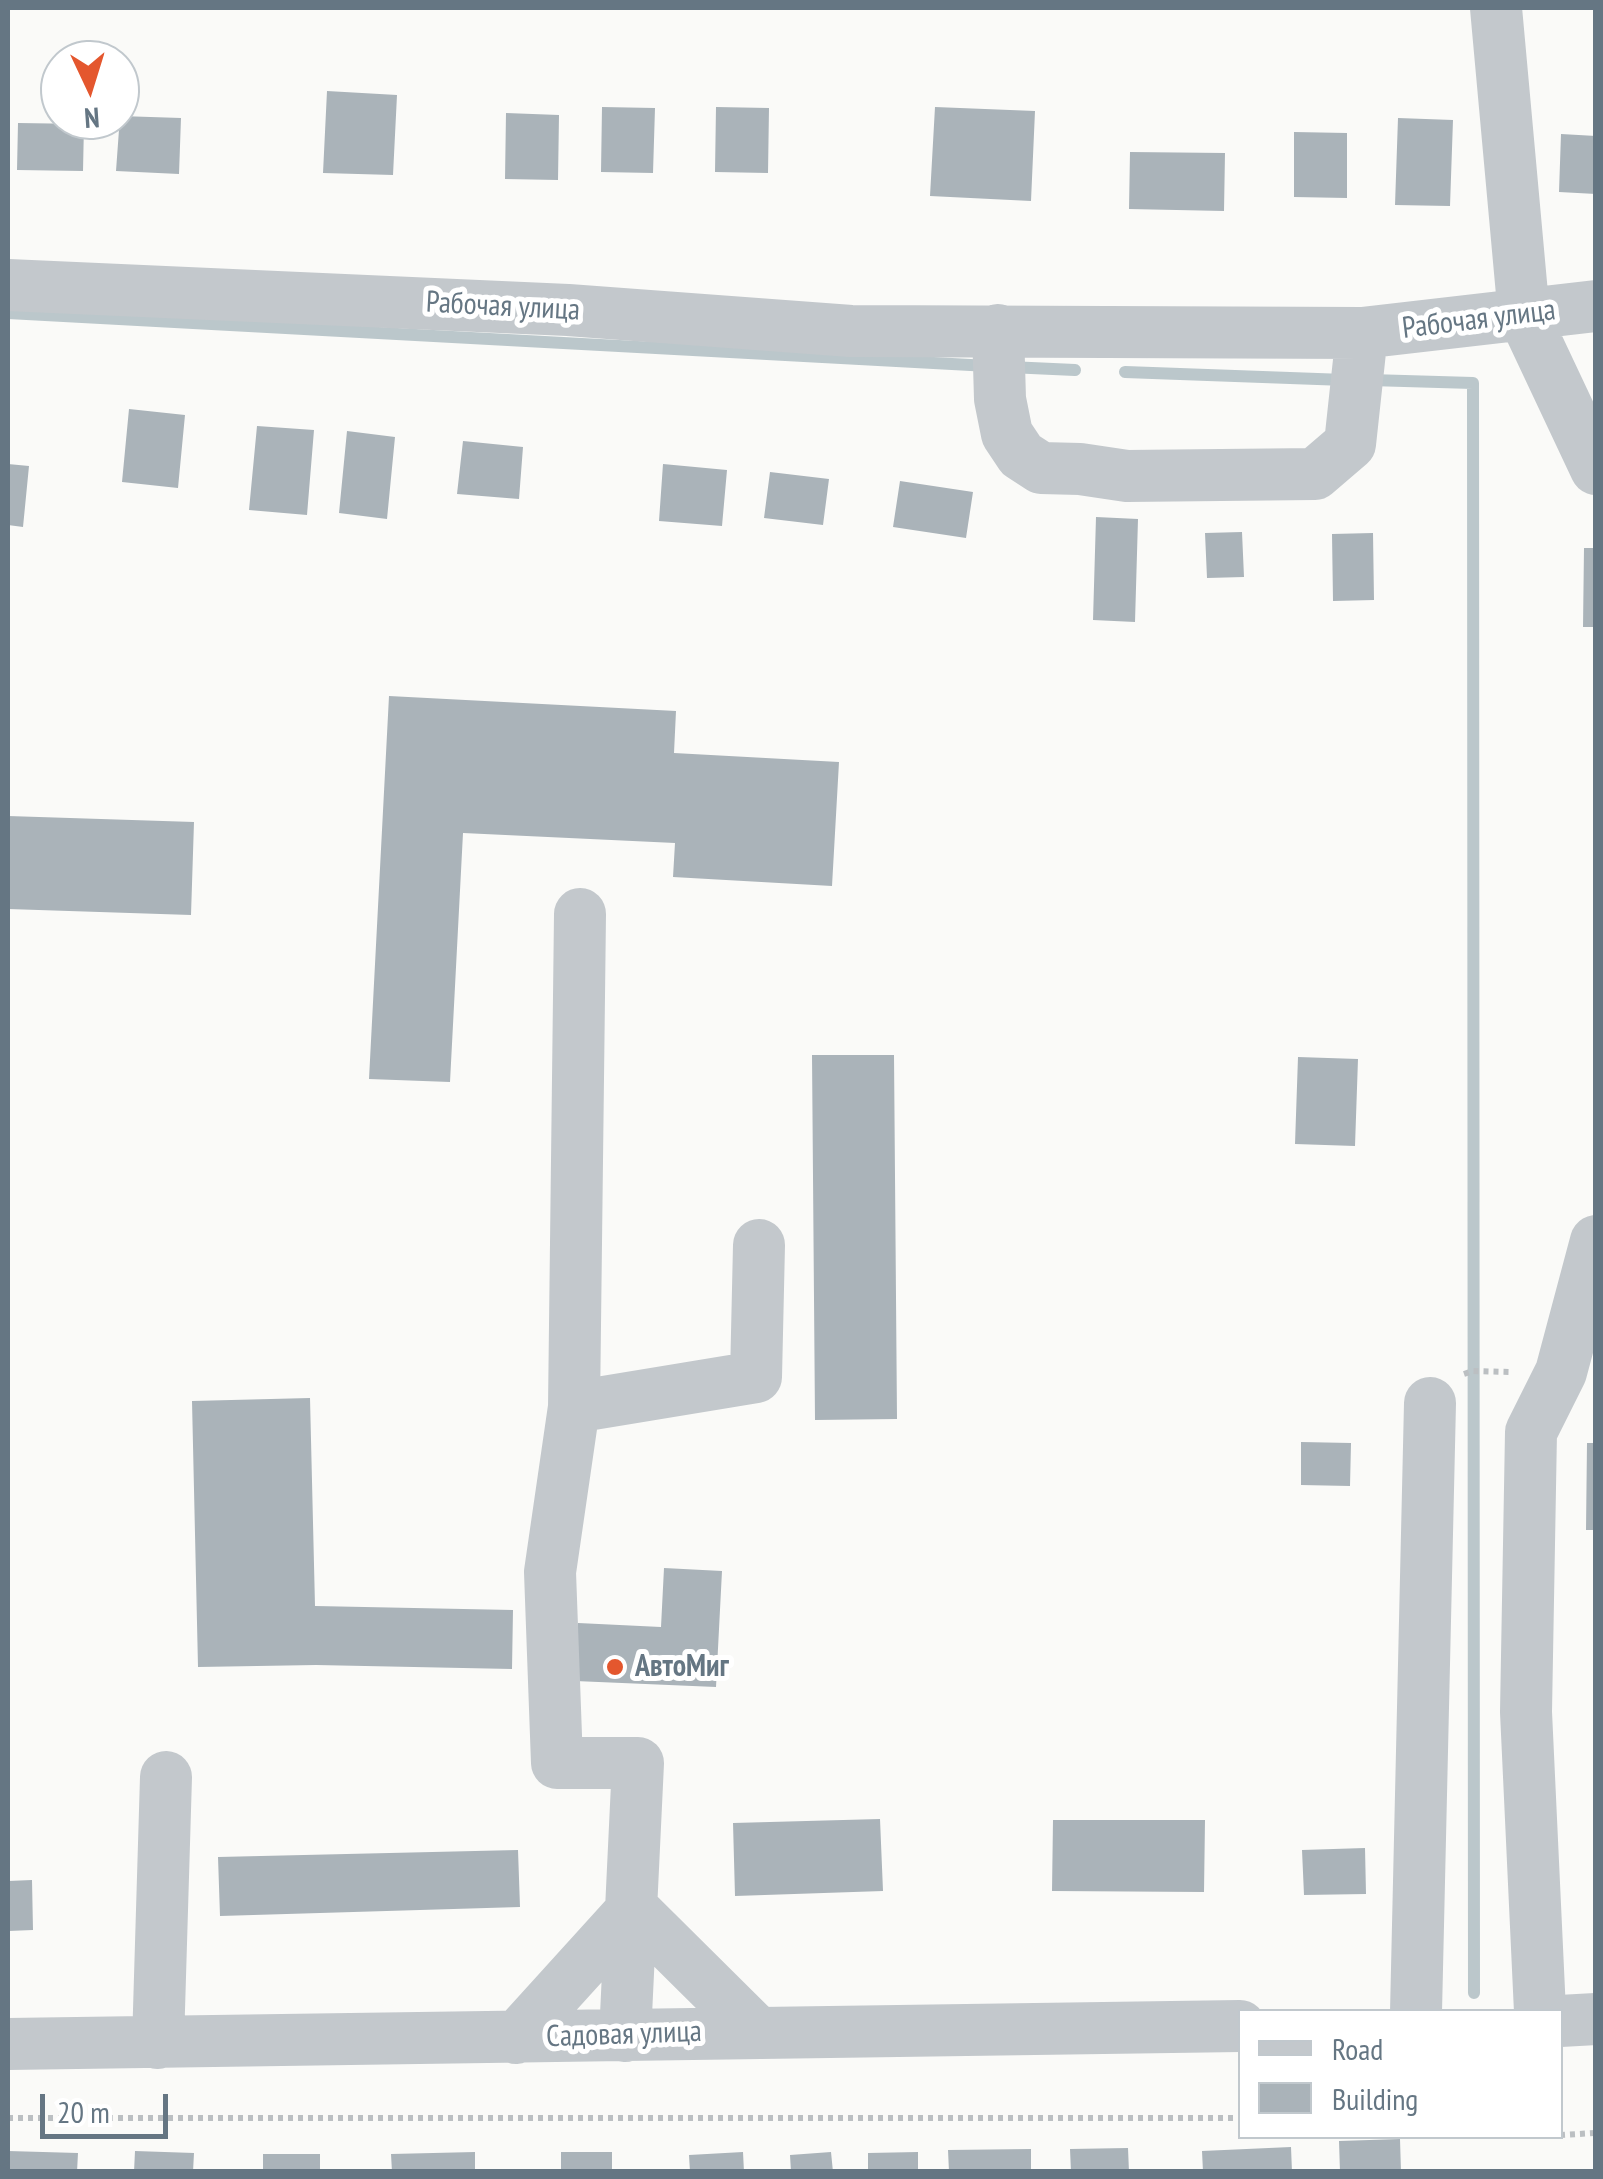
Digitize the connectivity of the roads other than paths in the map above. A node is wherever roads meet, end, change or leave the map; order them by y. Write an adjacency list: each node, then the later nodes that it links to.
1 (1496, 8): 4 (street)
2 (8, 285): 5 (street, Рабочая улица)
3 (1596, 306): 4 (street, Рабочая улица)
4 (1524, 316): 6 (street, Рабочая улица); 7 (street)
5 (998, 330): 6 (street, Рабочая улица); 6 (street, Рабочая улица)
6 (1362, 333)
7 (1594, 469)
8 (580, 914): 13 (street)
9 (1594, 1242): 11 (street)
10 (759, 1246): 13 (street)
11 (1578, 1372): 17 (street)
12 (1430, 1403): 16 (street)
13 (574, 1407): 15 (street)
14 (166, 1776): 24 (street)
15 (633, 1909): 21 (street); 22 (street); 23 (street)
16 (1416, 2009)
17 (1540, 2009)
18 (1596, 2020): 19 (street)
19 (1563, 2021)
20 (1238, 2026): 21 (street, Садовая улица)
21 (756, 2031): 22 (street, Садовая улица)
22 (625, 2036): 23 (street, Садовая улица)
23 (516, 2038): 24 (street, Садовая улица)
24 (158, 2043): 25 (street, Садовая улица)
25 (8, 2044)

